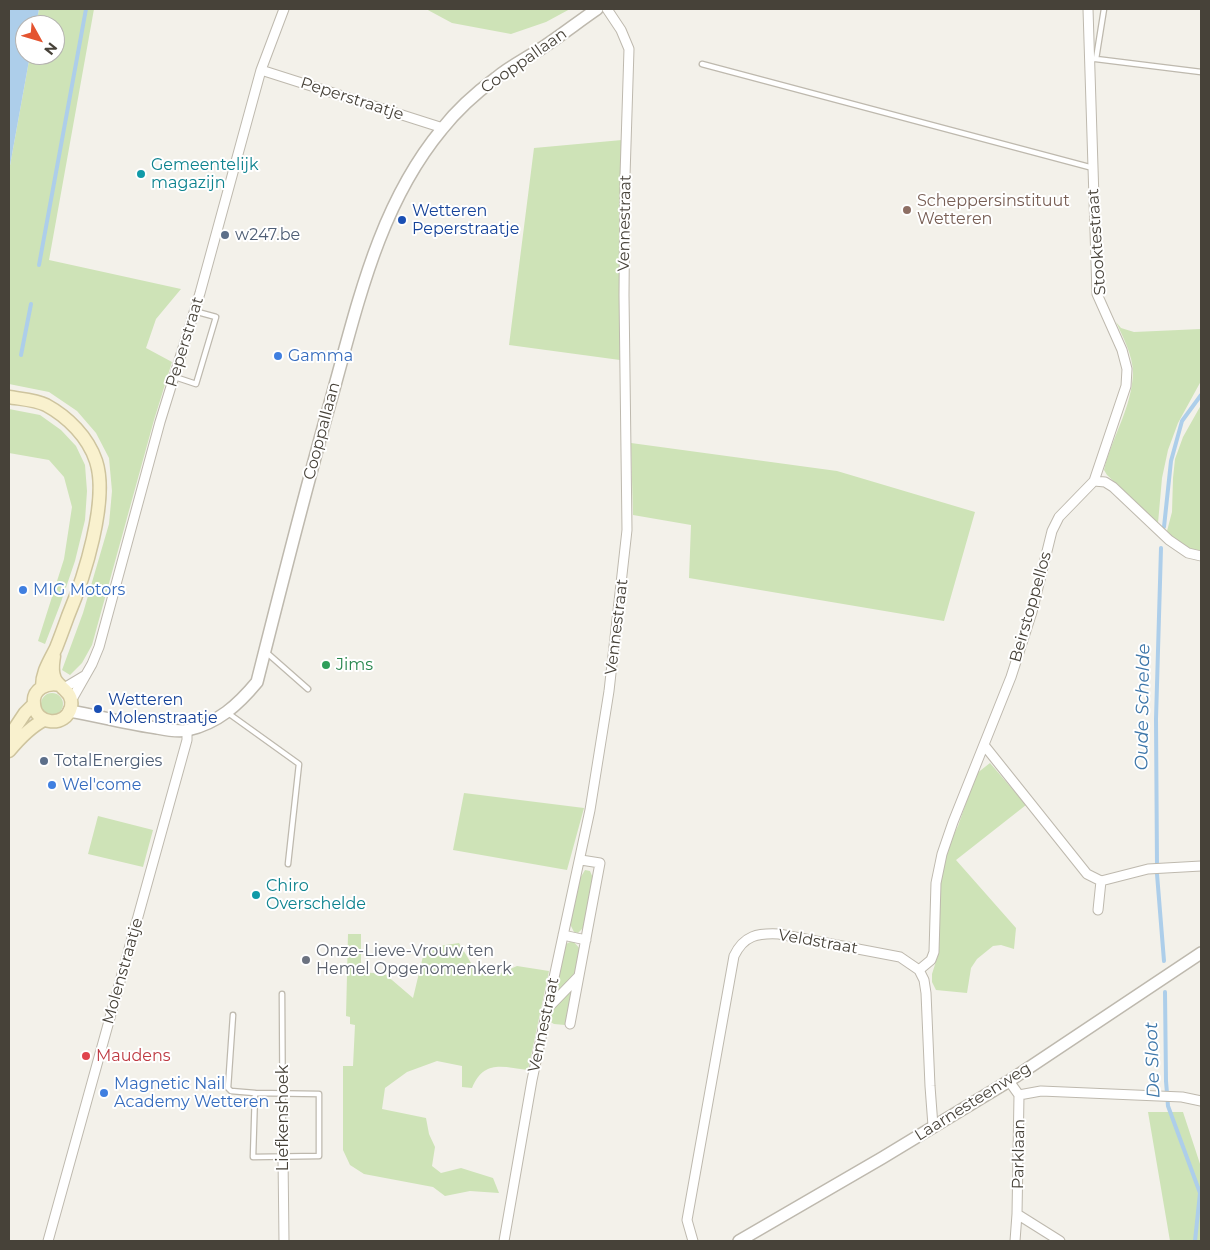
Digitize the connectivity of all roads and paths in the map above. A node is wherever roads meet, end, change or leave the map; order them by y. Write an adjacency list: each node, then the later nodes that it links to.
1 (284, 9): 8 (street, Peperstraat)
2 (597, 9): 10 (street, Cooppallaan)
3 (607, 9): 31 (street, Vennestraat)
4 (1088, 9): 6 (street, Stooktestraat)
5 (1104, 9): 6 (lane)
6 (1093, 59): 9 (lane); 11 (street, Stooktestraat)
7 (702, 64): 11 (lane)
8 (261, 70): 10 (street, Peperstraatje); 12 (street, Peperstraat)
9 (1201, 72)
10 (443, 128): 18 (street, Cooppallaan)
11 (1093, 168): 15 (street, Stooktestraat)
12 (194, 311): 13 (street, Peperstraat); 13 (lane)
13 (175, 377): 19 (street, Peperstraat)
14 (9, 397): 17 (main road)
15 (1094, 481): 16 (street); 29 (street, Beirstoppellos)
16 (1201, 556)
17 (55, 649): 20 (main road); 21 (main road)
18 (264, 652): 22 (lane); 25 (street, Cooppallaan)
19 (86, 674): 21 (street); 24 (street, Peperstraat)
20 (42, 687): 21 (main road); 23 (main road)
21 (62, 687): 24 (main road)
22 (308, 689)
23 (34, 705): 26 (main road); 28 (main road)
24 (70, 706): 26 (main road); 27 (street, Cooppallaan)
25 (228, 713): 27 (street, Cooppallaan); 32 (lane)
26 (44, 720): 30 (main road)
27 (187, 730): 53 (street, Molenstraatje)
28 (9, 736)
29 (984, 744): 34 (street); 39 (street, Beirstoppellos)
30 (9, 752)
31 (580, 860): 36 (street, Vennestraat); 37 (street)
32 (288, 864)
33 (1201, 866): 34 (street)
34 (1101, 881): 35 (street)
35 (1098, 910)
36 (563, 935): 37 (street); 42 (street, Vennestraat)
37 (586, 940): 40 (street)
38 (1201, 953): 45 (street, Laarnesteenweg)
39 (919, 970): 50 (street); 56 (street, Veldstraat)
40 (579, 977): 42 (street); 44 (street)
41 (282, 994): 47 (lane, Liefkenshoek)
42 (547, 1010): 55 (street, Vennestraat)
43 (233, 1015): 46 (lane)
44 (570, 1024)
45 (1009, 1081): 48 (street); 50 (street, Laarnesteenweg)
46 (256, 1093): 47 (lane); 51 (lane)
47 (283, 1093): 51 (lane, Liefkenshoek); 51 (lane)
48 (1019, 1095): 49 (street); 52 (street, Parklaan)
49 (1201, 1101)
50 (933, 1126): 57 (street, Laarnesteenweg)
51 (283, 1157): 54 (street, Liefkenshoek)
52 (1018, 1214): 58 (street, Parklaan); 59 (street, Parklaan)
53 (48, 1241)
54 (284, 1241)
55 (504, 1241)
56 (694, 1241)
57 (739, 1241)
58 (1015, 1241)
59 (1060, 1241)

